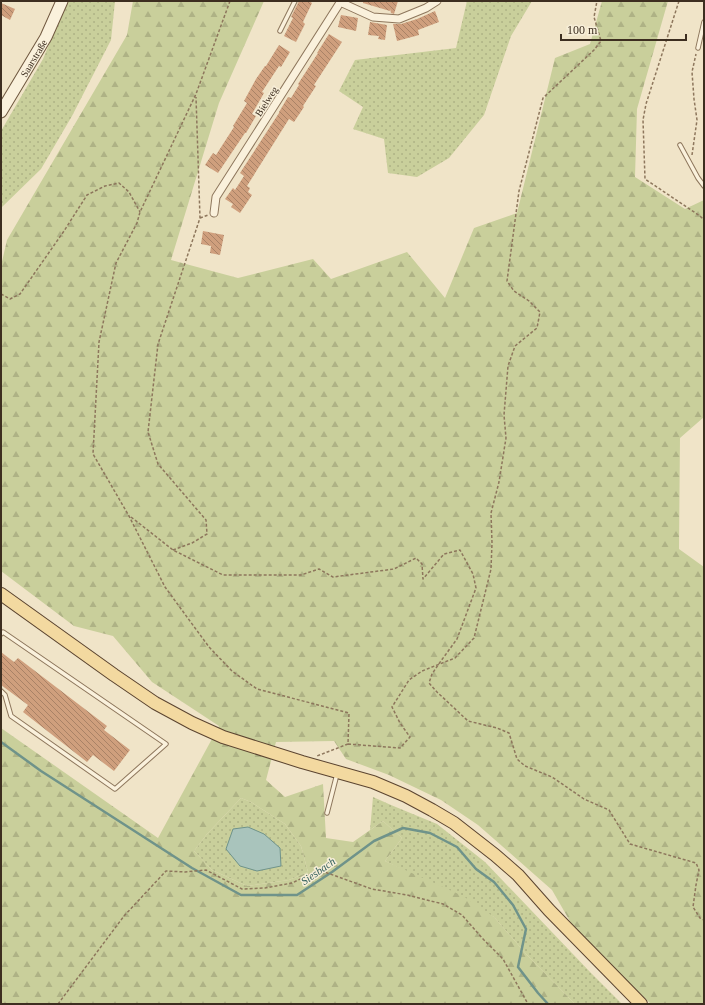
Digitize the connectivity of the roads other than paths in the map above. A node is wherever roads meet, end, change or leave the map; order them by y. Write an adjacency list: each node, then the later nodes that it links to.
1 (62, 1): 8 (street, Saarstraße)
2 (295, 1): 6 (lane)
3 (341, 1): 4 (street, Bielweg); 11 (street, Bielweg)
4 (437, 1)
5 (704, 22): 7 (lane)
6 (280, 31)
7 (698, 48)
8 (1, 112)
9 (680, 145): 10 (lane)
10 (704, 186)
11 (214, 213)
12 (1, 594): 15 (main road)
13 (1, 634): 14 (lane)
14 (1, 691)
15 (338, 771): 16 (lane); 17 (main road)
16 (327, 813)
17 (641, 1004)

